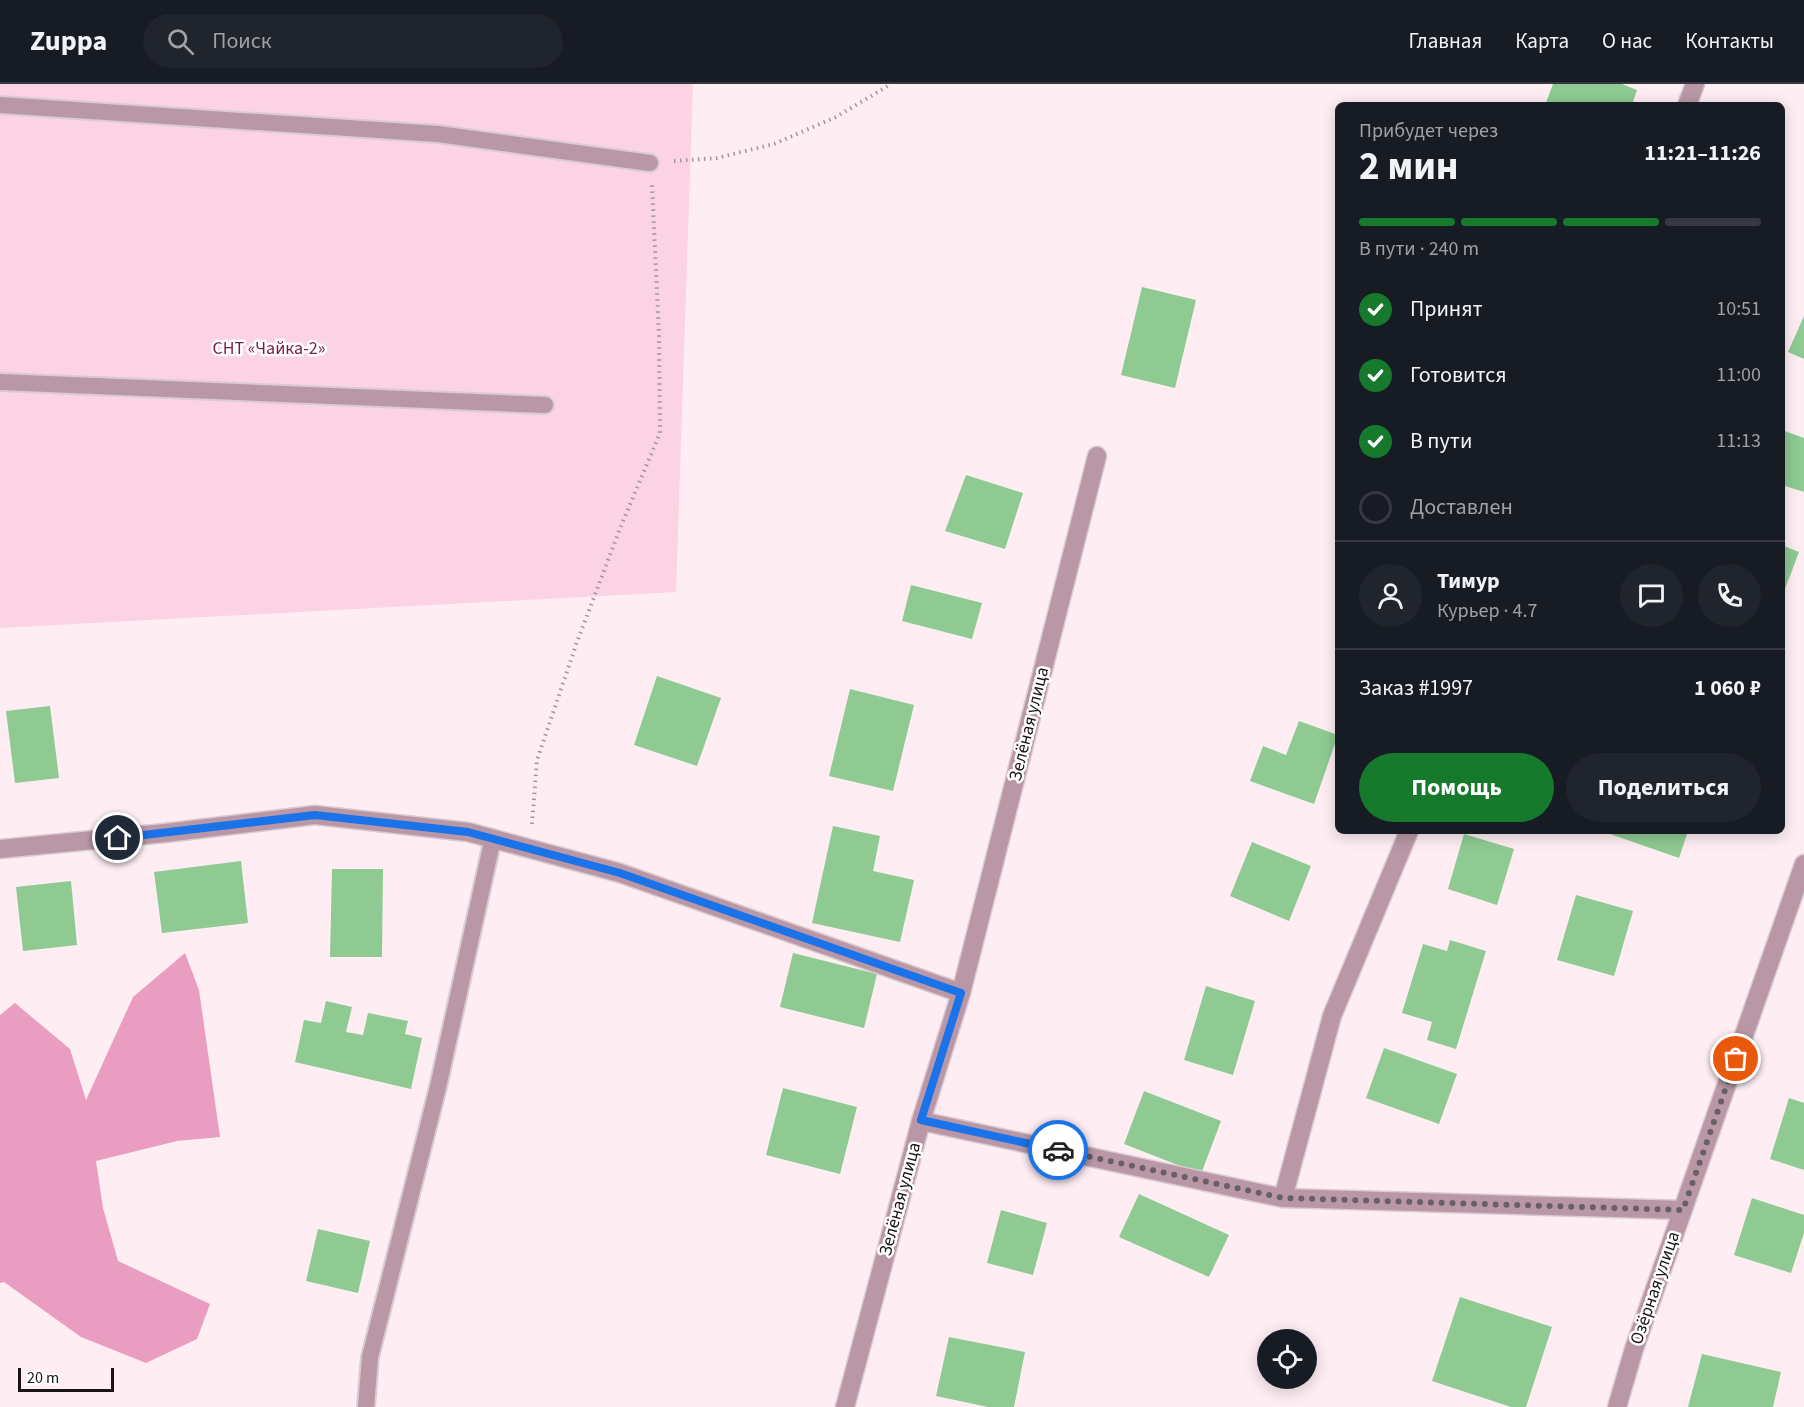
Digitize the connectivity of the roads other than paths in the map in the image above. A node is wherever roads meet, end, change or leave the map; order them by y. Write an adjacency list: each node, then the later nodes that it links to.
1 (1695, 84): 2 (street)
2 (1688, 102)
3 (0, 105): 4 (lane)
4 (650, 163)
5 (0, 382): 6 (lane)
6 (545, 405)
7 (1097, 456): 12 (street, Зелёная улица)
8 (1408, 834): 14 (street)
9 (493, 838): 10 (street); 12 (street); 16 (lane)
10 (0, 849)
11 (1804, 864): 15 (street, Озёрная улица)
12 (961, 993): 13 (street, Зелёная улица)
13 (921, 1120): 14 (street); 17 (street, Зелёная улица)
14 (1283, 1198): 15 (street)
15 (1683, 1210): 18 (street, Озёрная улица)
16 (366, 1407)
17 (845, 1407)
18 (1617, 1407)

